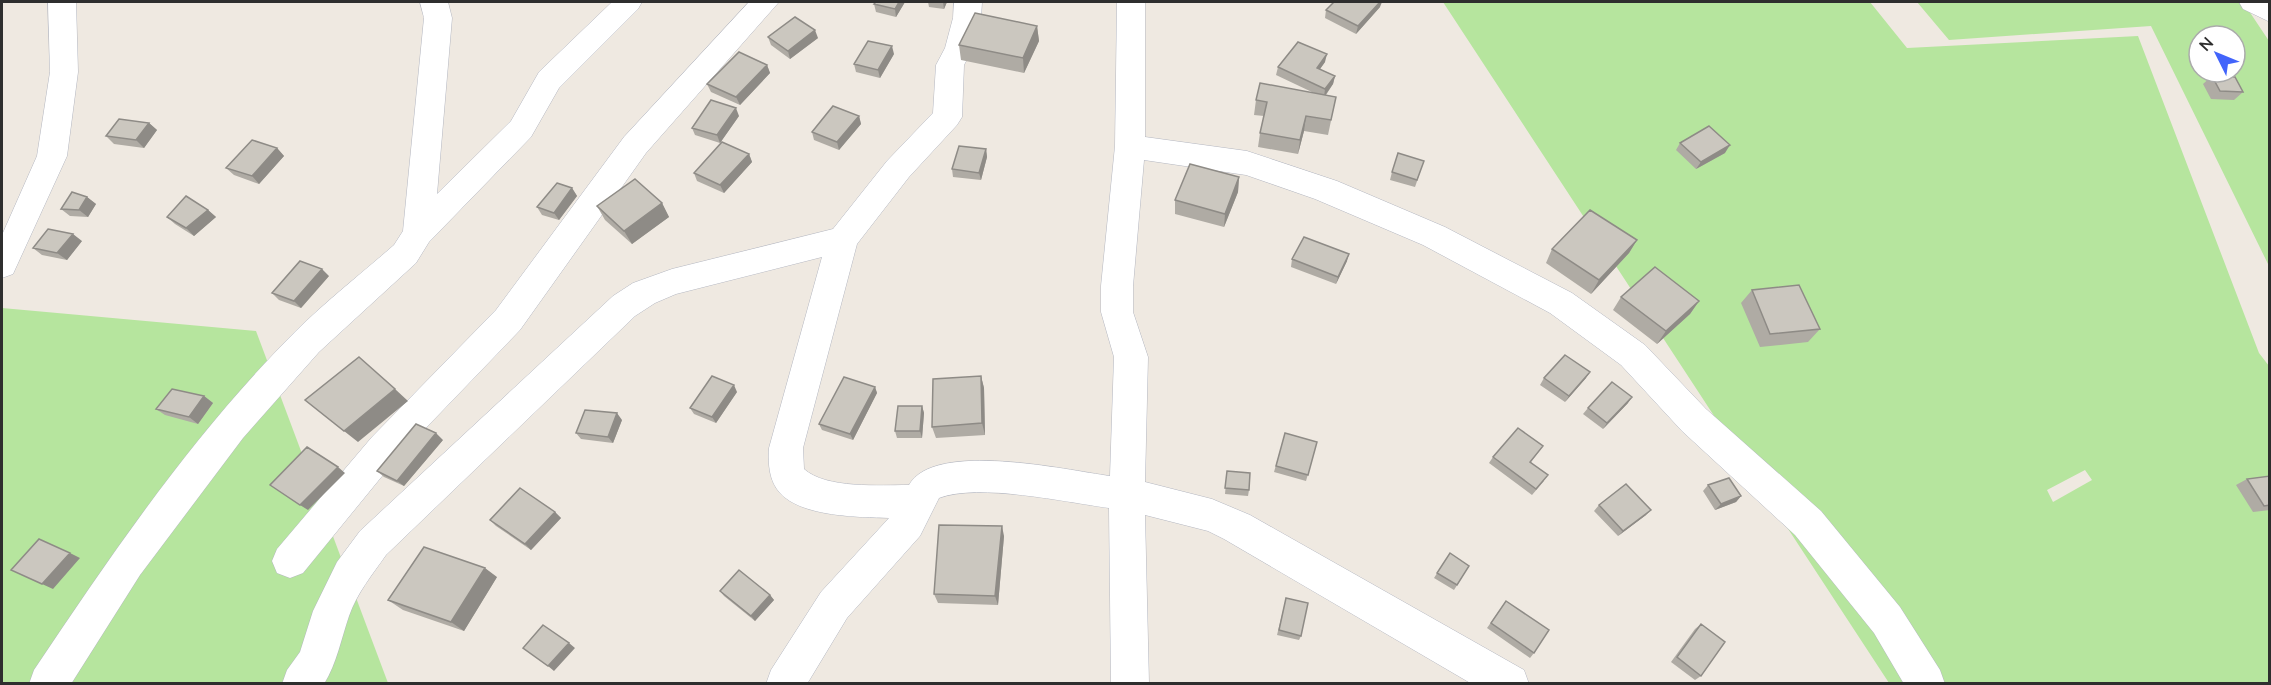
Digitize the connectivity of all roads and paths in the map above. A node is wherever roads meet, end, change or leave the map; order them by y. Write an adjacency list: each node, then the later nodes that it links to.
1 (62, 2): 12 (street)
2 (434, 2): 10 (street)
3 (628, 2): 10 (street)
4 (765, 2): 15 (street)
5 (968, 2): 11 (street)
6 (1131, 2): 9 (street)
7 (2253, 2): 8 (street)
8 (2270, 12)
9 (1130, 146): 13 (street); 21 (street)
10 (418, 233): 16 (street)
11 (843, 239): 14 (street); 17 (street)
12 (2, 265)
13 (1127, 494): 14 (street); 19 (street); 20 (street)
14 (919, 502): 18 (street)
15 (290, 561)
16 (48, 684)
17 (301, 684)
18 (785, 684)
19 (1130, 684)
20 (1510, 684)
21 (1926, 684)

